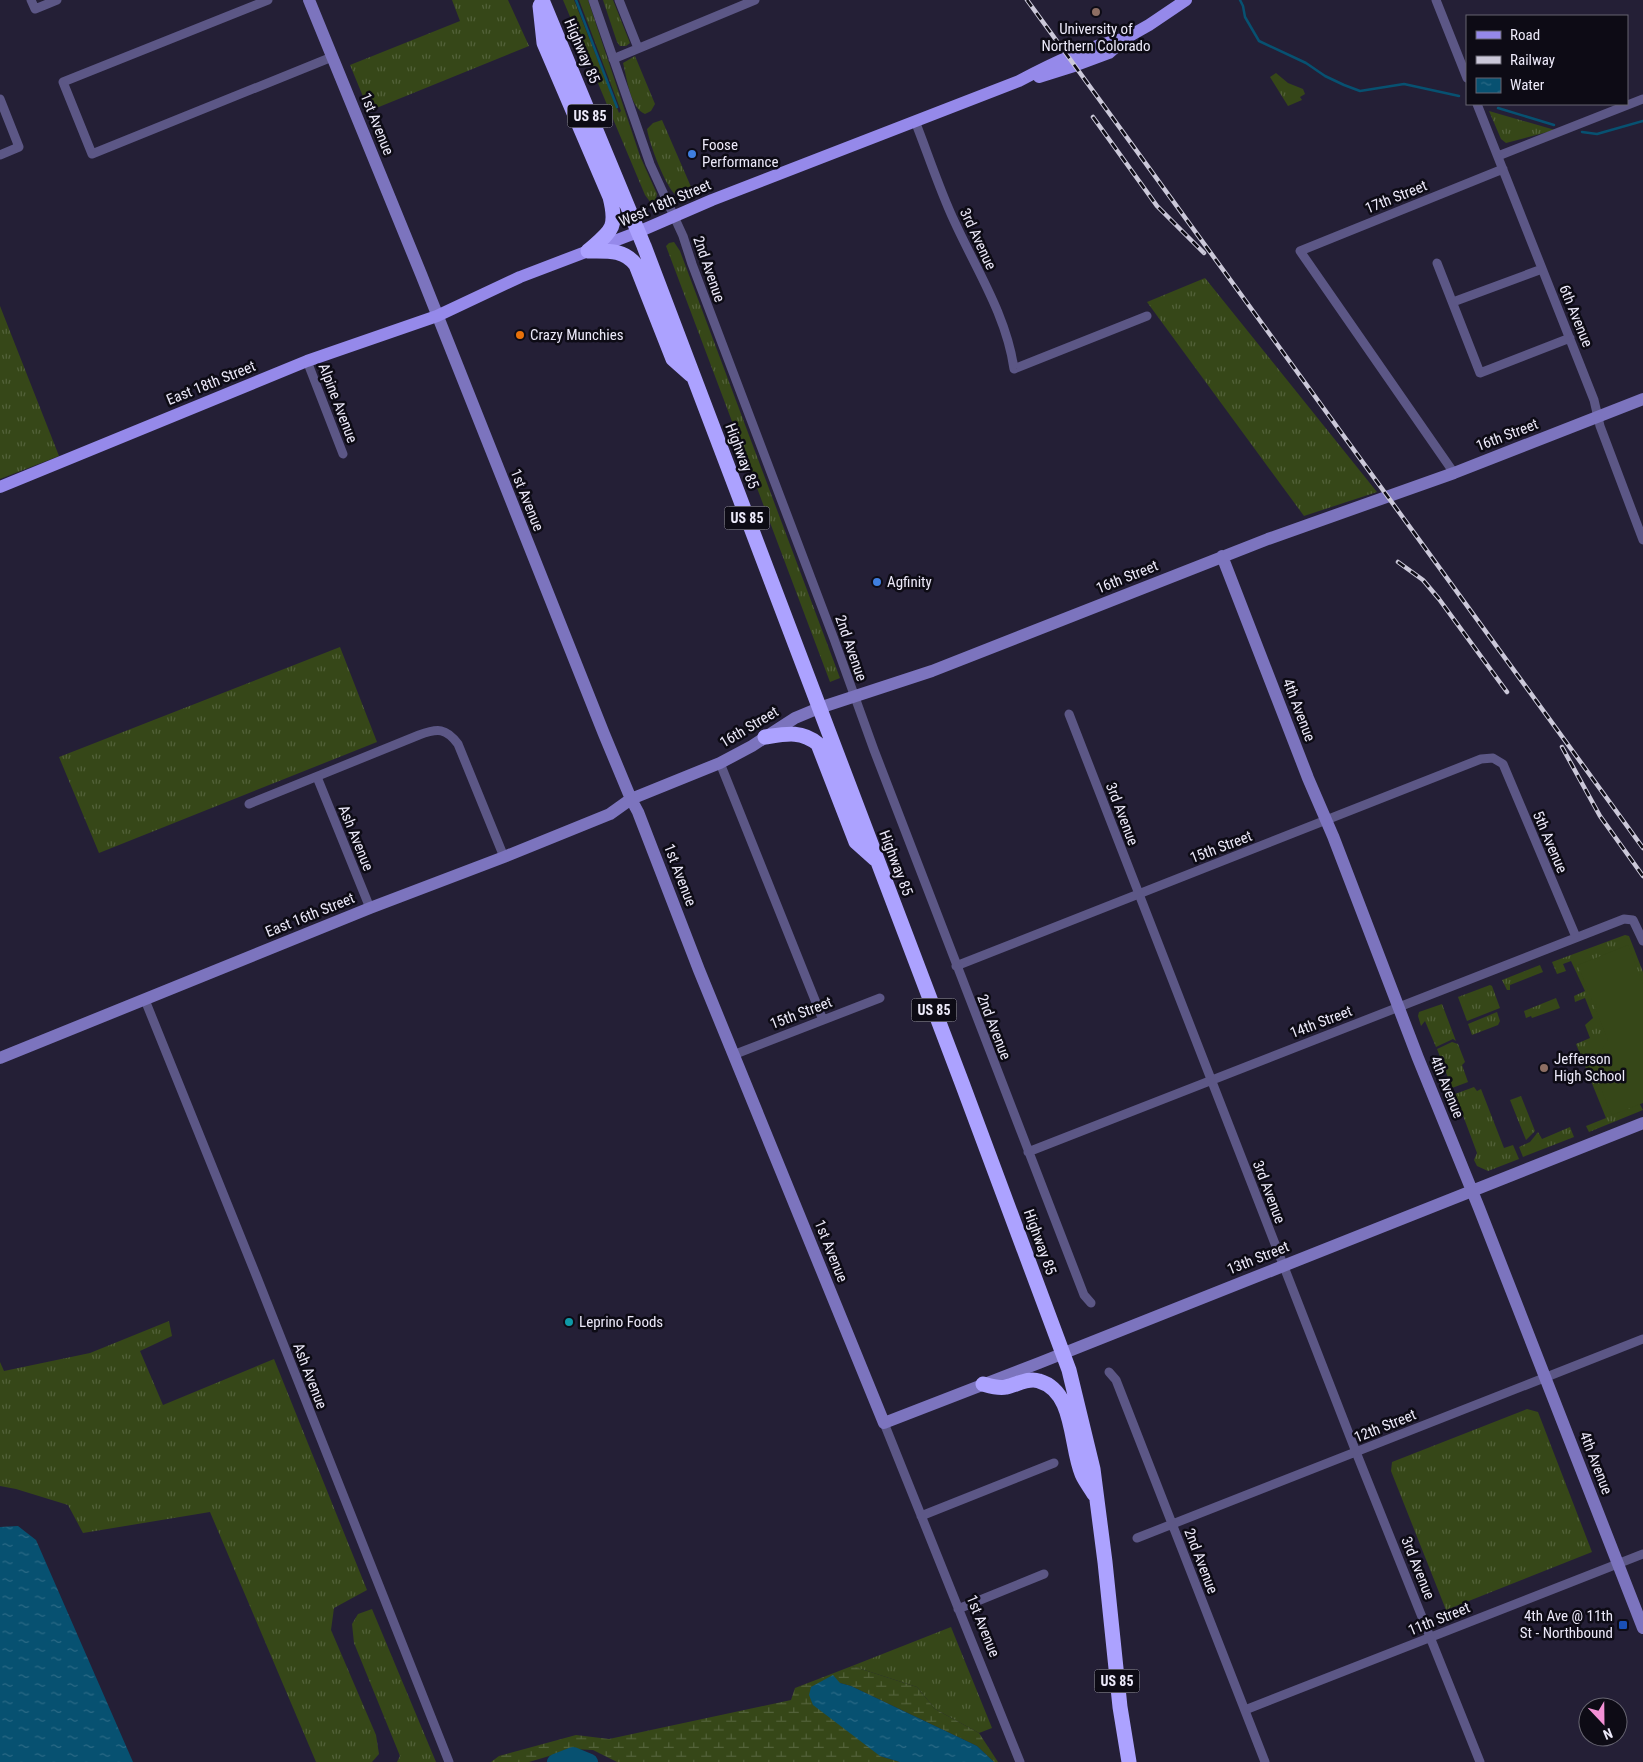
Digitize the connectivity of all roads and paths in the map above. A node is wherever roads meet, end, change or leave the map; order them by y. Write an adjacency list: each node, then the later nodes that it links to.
1 (31, 0): 2 (street)
2 (57, 0)
3 (268, 0): 12 (street)
4 (309, 0): 12 (street, 1st Avenue)
5 (541, 0): 25 (highway, Highway 85 / US 85); 26 (highway)
6 (593, 0): 13 (street, 2nd Avenue)
7 (619, 0): 11 (street)
8 (755, 0): 11 (street)
9 (1186, 0): 20 (main road, West 18th Street)
10 (1436, 0): 14 (street)
11 (638, 48): 13 (street)
12 (332, 57): 30 (street, 1st Avenue)
13 (613, 59): 24 (street, 2nd Avenue)
14 (1466, 75)
15 (0, 99): 21 (street)
16 (1643, 99): 19 (street)
17 (1477, 105): 22 (street, 6th Avenue)
18 (1628, 105): 22 (street)
19 (1628, 105)
20 (915, 121): 24 (main road, West 18th Street); 31 (street, 3rd Avenue)
21 (0, 155)
22 (1498, 156): 23 (street, 6th Avenue)
23 (1503, 169): 28 (street, 6th Avenue); 38 (street, 17th Street)
24 (674, 216): 25 (main road, West 18th Street); 42 (street, 2nd Avenue)
25 (638, 232): 26 (main road, West 18th Street); 34 (highway, Highway 85 / US 85)
26 (588, 251): 30 (main road, West 18th Street); 34 (highway)
27 (1437, 263): 29 (street)
28 (1542, 269): 29 (street); 32 (street, 6th Avenue)
29 (1453, 302): 32 (street)
30 (437, 316): 33 (main road, East 18th Street); 49 (street, 1st Avenue)
31 (1147, 316)
32 (1570, 338): 36 (street, 6th Avenue)
33 (307, 361): 37 (street, Alpine Avenue); 39 (main road, East 18th Street)
34 (693, 377): 43 (highway, Highway 85 / US 85)
35 (1643, 399): 36 (street, 16th Street)
36 (1598, 417): 38 (street, 16th Street); 40 (street, 6th Avenue)
37 (343, 454)
38 (1454, 473): 41 (street, 16th Street)
39 (0, 487)
40 (1643, 540)
41 (1222, 556): 42 (street, 16th Street); 51 (street, 4th Avenue)
42 (853, 696): 43 (street, 16th Street); 58 (street, 2nd Avenue)
43 (819, 708): 45 (street, 16th Street); 53 (highway, Highway 85 / US 85)
44 (1068, 714): 54 (street, 3rd Avenue)
45 (766, 737): 47 (street, 16th Street); 53 (highway)
46 (1497, 760): 51 (street, 15th Street); 56 (street, 5th Avenue)
47 (720, 763): 49 (street, 16th Street); 62 (street)
48 (317, 777): 50 (street); 52 (street); 55 (street, Ash Avenue)
49 (631, 799): 52 (street, East 16th Street); 63 (street, 1st Avenue)
50 (249, 804)
51 (1326, 820): 54 (street, 15th Street); 61 (street, 4th Avenue)
52 (504, 857): 55 (street, East 16th Street)
53 (877, 861): 72 (highway, Highway 85 / US 85)
54 (1139, 894): 58 (street, 15th Street); 65 (street, 3rd Avenue)
55 (370, 908): 60 (street, East 16th Street)
56 (1576, 937): 57 (street, 14th Street); 61 (street, 14th Street)
57 (1643, 941)
58 (956, 966): 67 (street, 2nd Avenue)
59 (880, 998): 62 (street, 15th Street)
60 (145, 1000): 64 (street, East 16th Street); 90 (street, Ash Avenue)
61 (1399, 1006): 65 (street, 14th Street); 68 (street, 4th Avenue)
62 (823, 1020): 63 (street, 15th Street)
63 (734, 1055): 76 (street, 1st Avenue)
64 (0, 1058)
65 (1211, 1079): 67 (street, 14th Street); 69 (street, 3rd Avenue)
66 (1643, 1123): 68 (street, 13th Street)
67 (1028, 1152): 70 (street, 2nd Avenue)
68 (1472, 1191): 69 (street, 13th Street); 74 (street, 4th Avenue)
69 (1283, 1266): 72 (street, 13th Street); 77 (street, 3rd Avenue)
70 (1091, 1303)
71 (1643, 1339): 74 (street, 12th Street)
72 (1063, 1353): 75 (street, 13th Street); 79 (highway, Highway 85 / US 85)
73 (1109, 1372): 81 (street, 2nd Avenue)
74 (1545, 1378): 77 (street, 12th Street); 84 (street, 4th Avenue)
75 (983, 1384): 76 (street, 13th Street); 79 (highway)
76 (884, 1422): 80 (street, 1st Avenue)
77 (1356, 1452): 81 (street, 12th Street); 88 (street, 3rd Avenue)
78 (1054, 1463): 80 (street)
79 (1097, 1499): 92 (highway, Highway 85 / US 85)
80 (922, 1516): 86 (street, 1st Avenue)
81 (1173, 1524): 82 (street, 12th Street); 89 (street, 2nd Avenue)
82 (1137, 1538)
83 (1643, 1554): 84 (street, 11th Street)
84 (1618, 1564): 87 (street, 4th Avenue); 88 (street, 11th Street)
85 (1044, 1574): 86 (street)
86 (958, 1609): 91 (street, 1st Avenue)
87 (1643, 1628)
88 (1430, 1636): 89 (street, 11th Street); 94 (street, 3rd Avenue)
89 (1245, 1710): 93 (street, 2nd Avenue)
90 (448, 1762)
91 (1020, 1762)
92 (1129, 1762)
93 (1265, 1762)
94 (1480, 1762)

